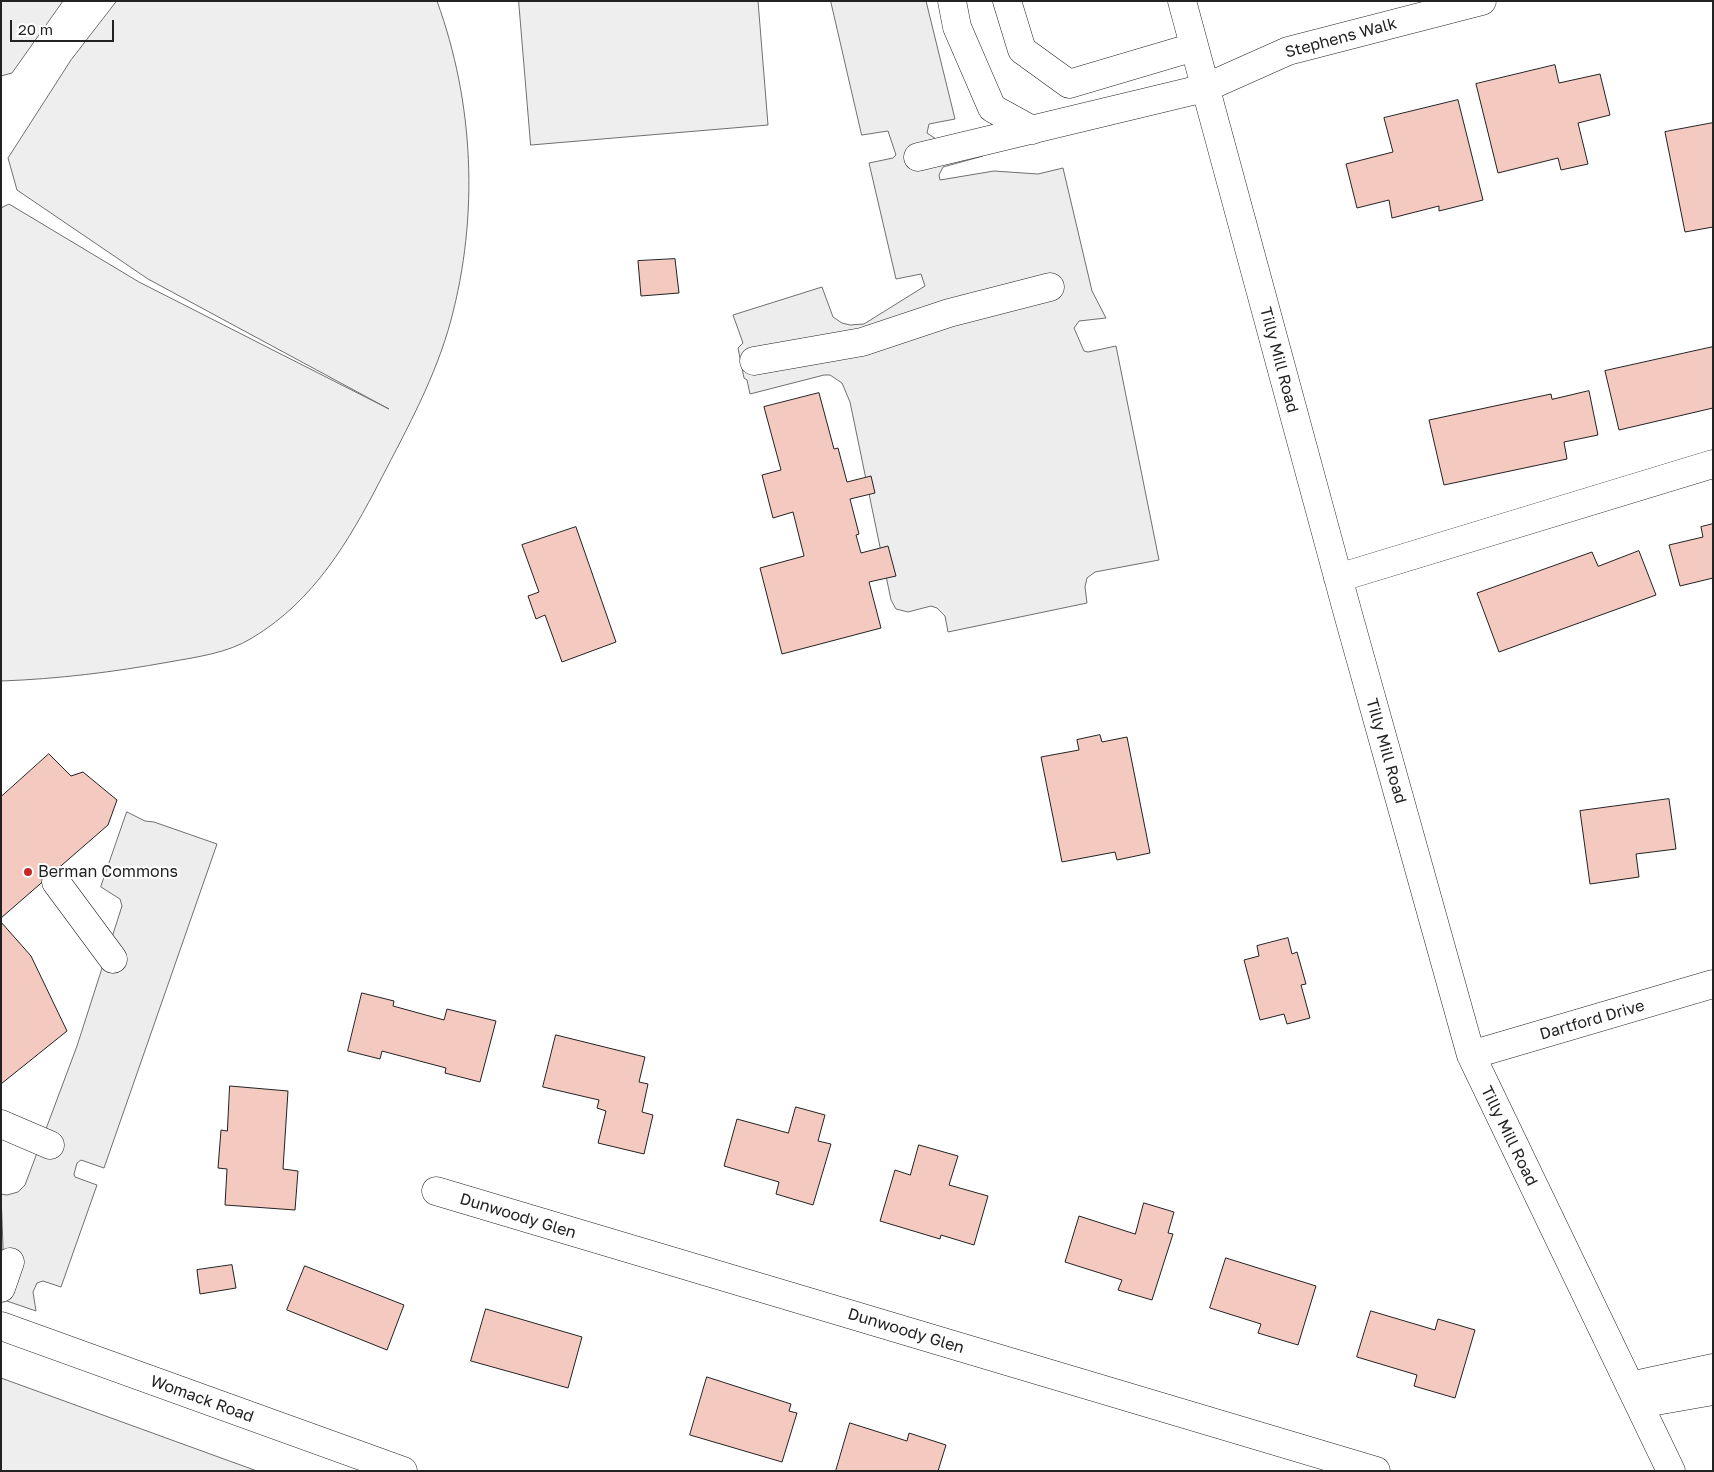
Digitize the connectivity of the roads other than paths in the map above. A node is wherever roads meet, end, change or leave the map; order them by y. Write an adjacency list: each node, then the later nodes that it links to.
1 (952, 1): 7 (street)
2 (1007, 1): 5 (street)
3 (1182, 1): 5 (street, Tilly Mill Road)
4 (1482, 1): 6 (street, Stephens Walk)
5 (1194, 47): 6 (street, Tilly Mill Road)
6 (1205, 88): 7 (street, Stephens Walk); 12 (street, Tilly Mill Road)
7 (1032, 130): 8 (street, Stephens Walk)
8 (918, 157)
9 (1050, 288): 10 (street)
10 (754, 361)
11 (1713, 464): 12 (street)
12 (1338, 578): 16 (street, Tilly Mill Road)
13 (56, 882): 14 (street)
14 (114, 959)
15 (1713, 984): 16 (street, Dartford Drive)
16 (1471, 1055): 25 (street, Tilly Mill Road)
17 (1, 1124): 18 (street)
18 (50, 1145)
19 (436, 1192): 28 (street, Dunwoody Glen)
20 (10, 1262): 21 (street)
21 (1, 1288)
22 (1, 1326): 27 (street, Womack Road)
23 (1713, 1368): 25 (street)
24 (1713, 1390): 25 (street)
25 (1634, 1395): 26 (street, Tilly Mill Road)
26 (1669, 1470)
27 (403, 1471)
28 (1376, 1471)

